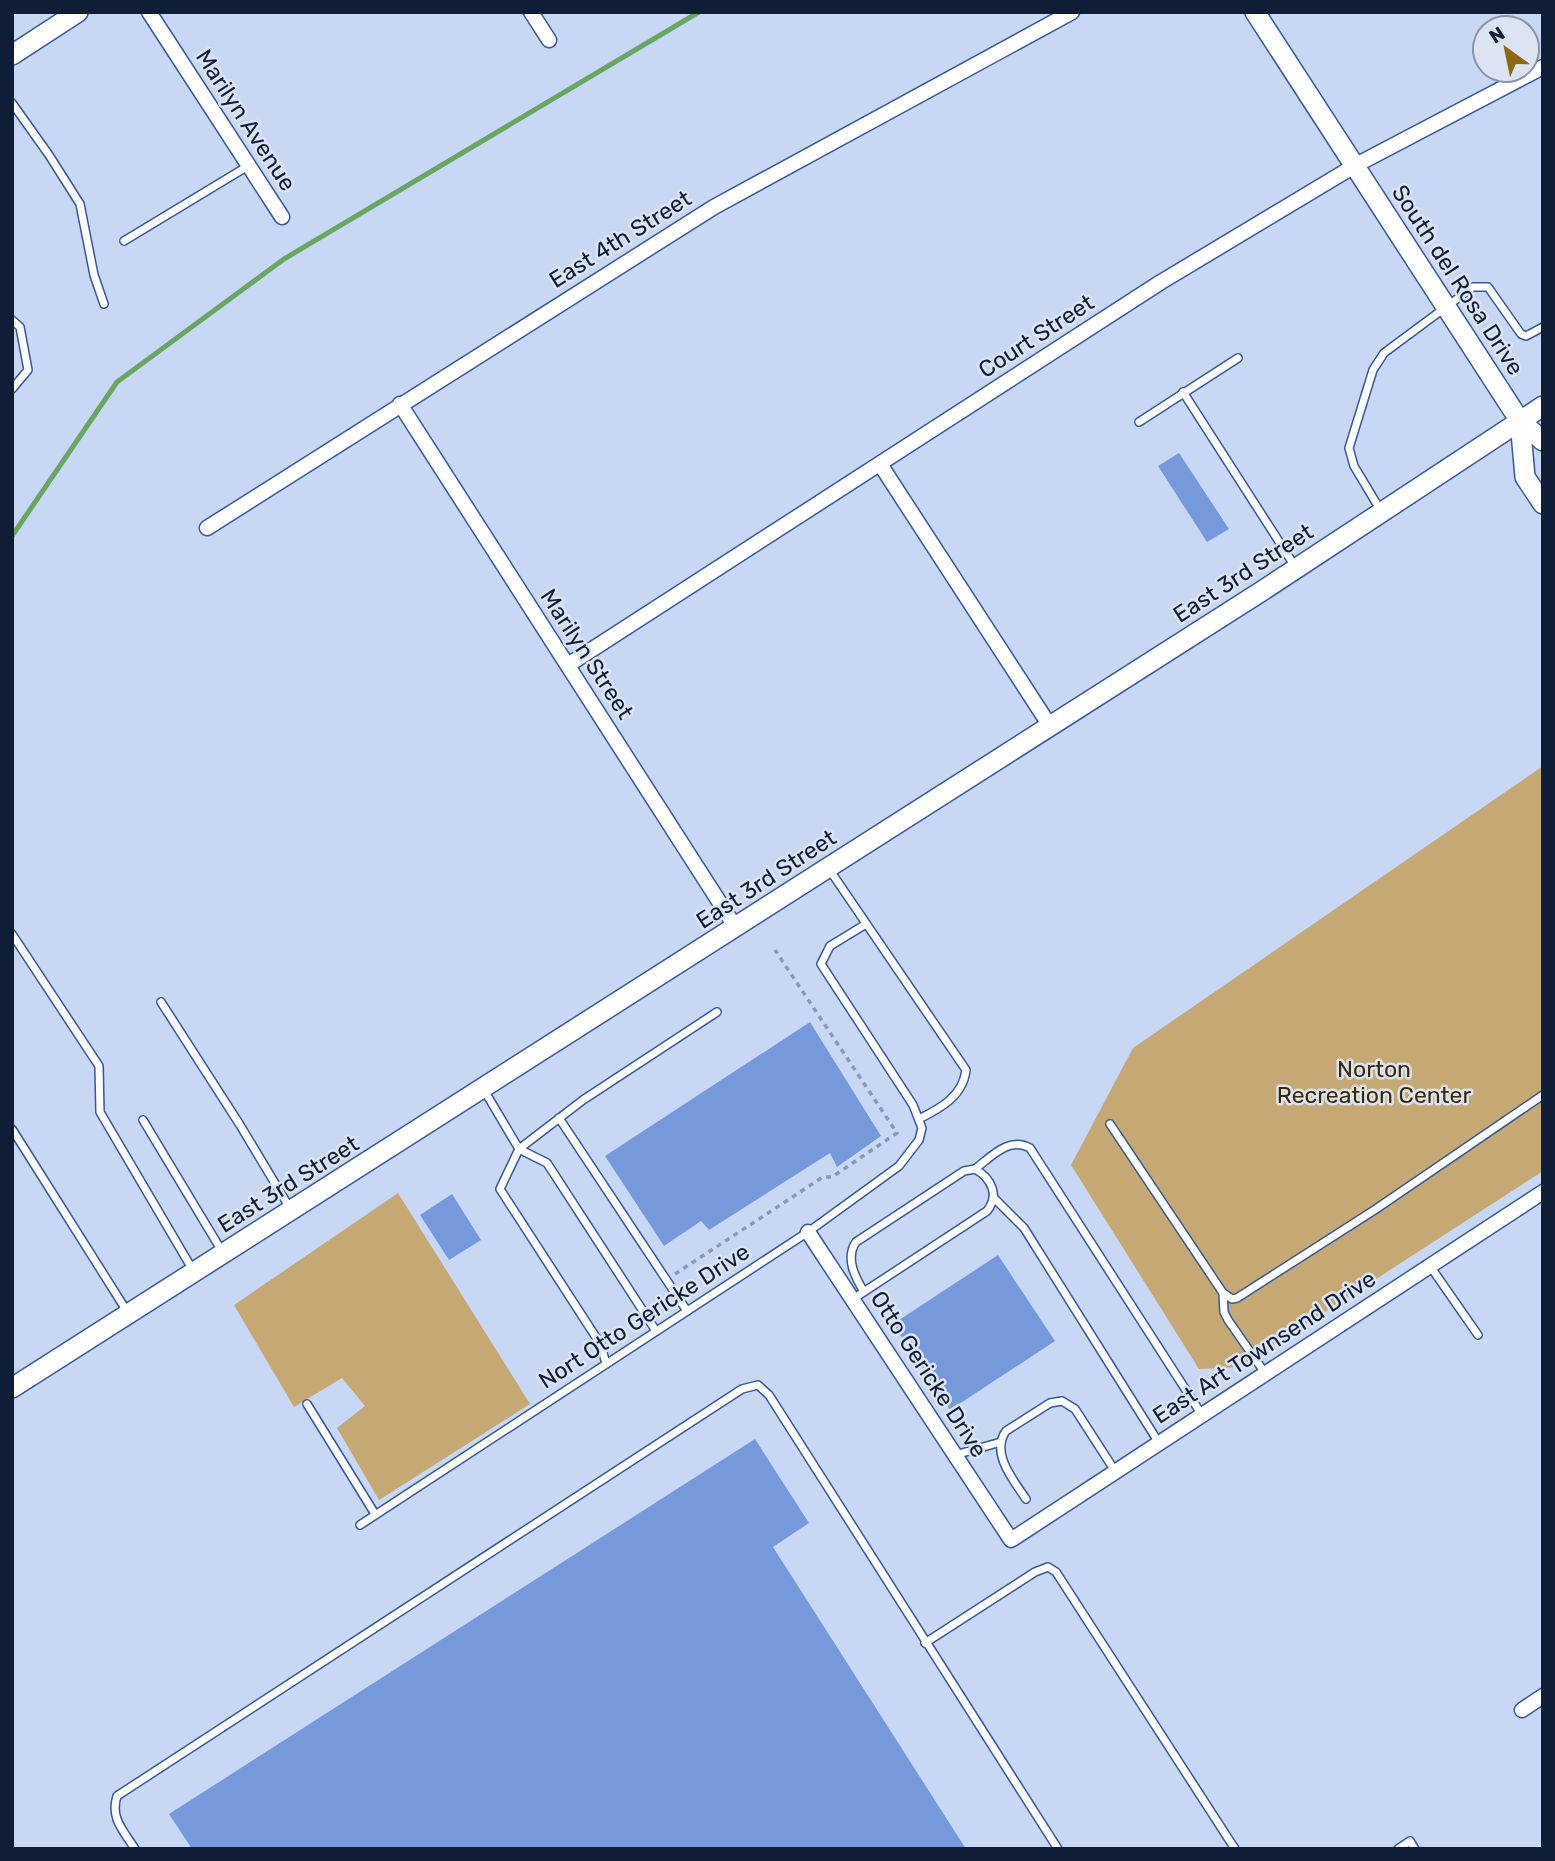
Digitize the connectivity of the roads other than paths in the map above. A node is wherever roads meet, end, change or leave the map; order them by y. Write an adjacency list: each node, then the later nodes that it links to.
1 (78, 12): 7 (main road)
2 (149, 12): 11 (street, Marilyn Avenue)
3 (531, 12): 6 (street)
4 (1072, 12): 21 (street, East 4th Street)
5 (1255, 12): 10 (main road, South del Rosa Drive)
6 (549, 40)
7 (12, 55)
8 (1543, 67): 10 (street, Court Street)
9 (12, 103): 14 (lane)
10 (1356, 165): 15 (main road, South del Rosa Drive); 26 (street, Court Street)
11 (248, 166): 12 (street, Marilyn Avenue); 13 (lane)
12 (282, 217)
13 (124, 241)
14 (104, 304)
15 (1446, 306): 17 (lane); 23 (main road, South del Rosa Drive); 28 (lane)
16 (12, 320): 19 (lane)
17 (1543, 327)
18 (1238, 358): 20 (lane)
19 (12, 389)
20 (1183, 392): 24 (lane); 30 (lane)
21 (400, 404): 29 (street, East 4th Street); 31 (street, Marilyn Street)
22 (1543, 406): 23 (main road, East 3rd Street)
23 (1520, 421): 25 (main road); 27 (main road); 28 (main road, East 3rd Street)
24 (1139, 422)
25 (1543, 441)
26 (880, 464): 31 (street, Court Street); 32 (street)
27 (1543, 504)
28 (1381, 512): 30 (main road, East 3rd Street)
29 (207, 528)
30 (1296, 568): 32 (main road, East 3rd Street)
31 (568, 665): 35 (street, Marilyn Street)
32 (1050, 726): 33 (main road, East 3rd Street)
33 (829, 868): 34 (lane); 35 (main road, East 3rd Street)
34 (866, 923): 43 (lane); 43 (lane)
35 (736, 928): 39 (main road, East 3rd Street)
36 (12, 934): 54 (lane)
37 (161, 1002): 50 (lane)
38 (717, 1012): 41 (lane)
39 (484, 1088): 46 (lane); 50 (main road, East 3rd Street)
40 (1543, 1095): 55 (lane)
41 (559, 1118): 46 (lane); 57 (lane)
42 (143, 1119): 52 (lane)
43 (919, 1119): 51 (lane, Nort Otto Gericke Drive)
44 (1110, 1124): 55 (lane)
45 (12, 1129): 58 (lane)
46 (519, 1149): 59 (lane); 61 (lane)
47 (975, 1169): 49 (lane); 56 (lane); 65 (lane)
48 (1543, 1192): 53 (street, East Art Townsend Drive)
49 (994, 1198): 56 (lane); 67 (lane)
50 (291, 1210): 52 (main road, East 3rd Street)
51 (808, 1232): 56 (street, Otto Gericke Drive); 57 (lane, Nort Otto Gericke Drive)
52 (223, 1254): 54 (main road, East 3rd Street)
53 (1430, 1265): 60 (lane); 62 (street, East Art Townsend Drive)
54 (195, 1272): 58 (main road, East 3rd Street)
55 (1223, 1293): 62 (lane)
56 (858, 1296): 68 (street, Otto Gericke Drive)
57 (687, 1311): 59 (lane, Nort Otto Gericke Drive)
58 (129, 1314): 63 (main road, East 3rd Street)
59 (656, 1331): 61 (lane, Nort Otto Gericke Drive)
60 (1478, 1335)
61 (606, 1364): 71 (lane, Nort Otto Gericke Drive)
62 (1265, 1373): 65 (street, East Art Townsend Drive)
63 (12, 1388)
64 (307, 1404): 71 (lane)
65 (1202, 1415): 67 (street, East Art Townsend Drive)
66 (1001, 1442): 68 (lane); 69 (lane); 70 (lane)
67 (1159, 1443): 69 (street, East Art Townsend Drive)
68 (955, 1455): 73 (street, Otto Gericke Drive)
69 (1115, 1471): 73 (street, East Art Townsend Drive)
70 (1026, 1499)
71 (375, 1514): 72 (lane, Nort Otto Gericke Drive)
72 (359, 1525)
73 (1011, 1540)
74 (925, 1643): 77 (lane); 78 (lane); 79 (lane)
75 (1543, 1696): 76 (street)
76 (1521, 1710)
77 (135, 1849)
78 (1058, 1849)
79 (1235, 1849)
80 (1398, 1849): 81 (lane)
81 (1415, 1849)

